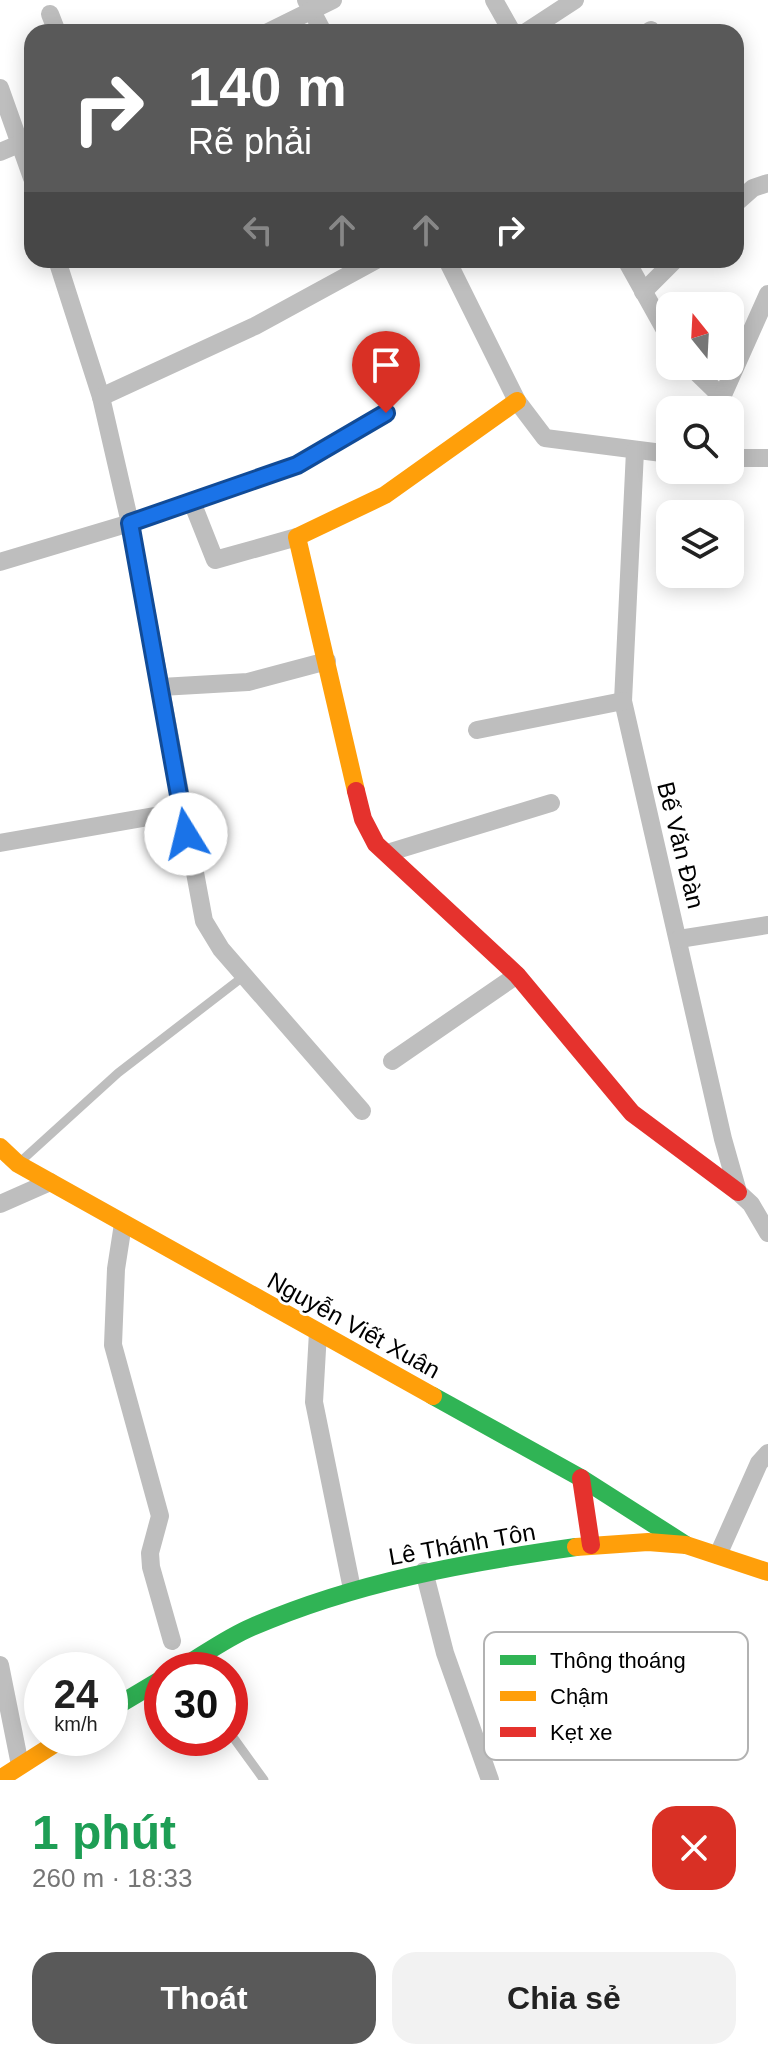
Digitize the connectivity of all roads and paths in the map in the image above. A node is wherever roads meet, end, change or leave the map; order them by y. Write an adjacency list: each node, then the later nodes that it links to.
1 (333, 0): 4 (street)
2 (494, 0): 9 (street)
3 (575, 0): 10 (street)
4 (309, 6): 7 (street); 8 (street)
5 (50, 14): 6 (street)
6 (54, 24)
7 (281, 24)
8 (319, 24)
9 (508, 24)
10 (538, 24)
11 (0, 88): 12 (street)
12 (24, 135)
13 (24, 142): 14 (street)
14 (0, 152)
15 (768, 183): 16 (street)
16 (744, 196)
17 (60, 268): 28 (street)
18 (361, 268): 28 (street)
19 (451, 268): 29 (street)
20 (630, 268): 22 (street)
21 (667, 268): 22 (street)
22 (643, 292): 24 (street)
23 (768, 294): 27 (street)
24 (656, 315)
25 (701, 380): 26 (street)
26 (713, 396)
27 (723, 396)
28 (101, 397): 36 (street)
29 (517, 401): 31 (street); 37 (street)
30 (386, 413): 35 (street)
31 (635, 451): 32 (street); 41 (street, Bế Văn Đàn)
32 (656, 453)
33 (744, 458): 34 (street)
34 (768, 458)
35 (192, 502): 36 (street); 37 (street)
36 (130, 523): 38 (street); 40 (street)
37 (297, 537): 39 (street)
38 (0, 562)
39 (327, 661): 40 (street); 46 (street)
40 (161, 687): 44 (street)
41 (623, 701): 42 (street); 48 (street, Bế Văn Đàn)
42 (477, 730)
43 (551, 803): 46 (street)
44 (183, 811): 45 (street); 50 (street)
45 (0, 843)
46 (387, 853): 49 (street)
47 (768, 925): 48 (street)
48 (679, 939): 56 (street, Bế Văn Đàn)
49 (517, 975): 51 (street); 56 (street)
50 (244, 976): 52 (street); 54 (lane)
51 (392, 1061)
52 (362, 1111)
53 (0, 1147): 54 (street, Nguyễn Viết Xuân)
54 (18, 1164): 55 (street, Nguyễn Viết Xuân)
55 (50, 1182): 57 (street); 58 (street, Nguyễn Viết Xuân)
56 (752, 1198): 59 (street, Bế Văn Đàn)
57 (0, 1204)
58 (123, 1224): 60 (street, Nguyễn Viết Xuân); 69 (street)
59 (768, 1233)
60 (318, 1332): 62 (street, Nguyễn Viết Xuân); 68 (street)
61 (768, 1453): 65 (street)
62 (581, 1478): 63 (street); 64 (street, Nguyễn Viết Xuân)
63 (591, 1545): 64 (street, Lê Thánh Tôn); 66 (street, Lê Thánh Tôn)
64 (686, 1545): 65 (street, Lê Thánh Tôn)
65 (718, 1555): 67 (street, Lê Thánh Tôn)
66 (424, 1571): 68 (street, Lê Thánh Tôn); 77 (street)
67 (768, 1572)
68 (352, 1589): 70 (street, Lê Thánh Tôn)
69 (172, 1641)
70 (210, 1652)
71 (0, 1665): 74 (street)
72 (35, 1756): 74 (street)
73 (247, 1756): 76 (lane)
74 (20, 1765): 75 (street)
75 (0, 1779)
76 (264, 1780)
77 (490, 1780)

